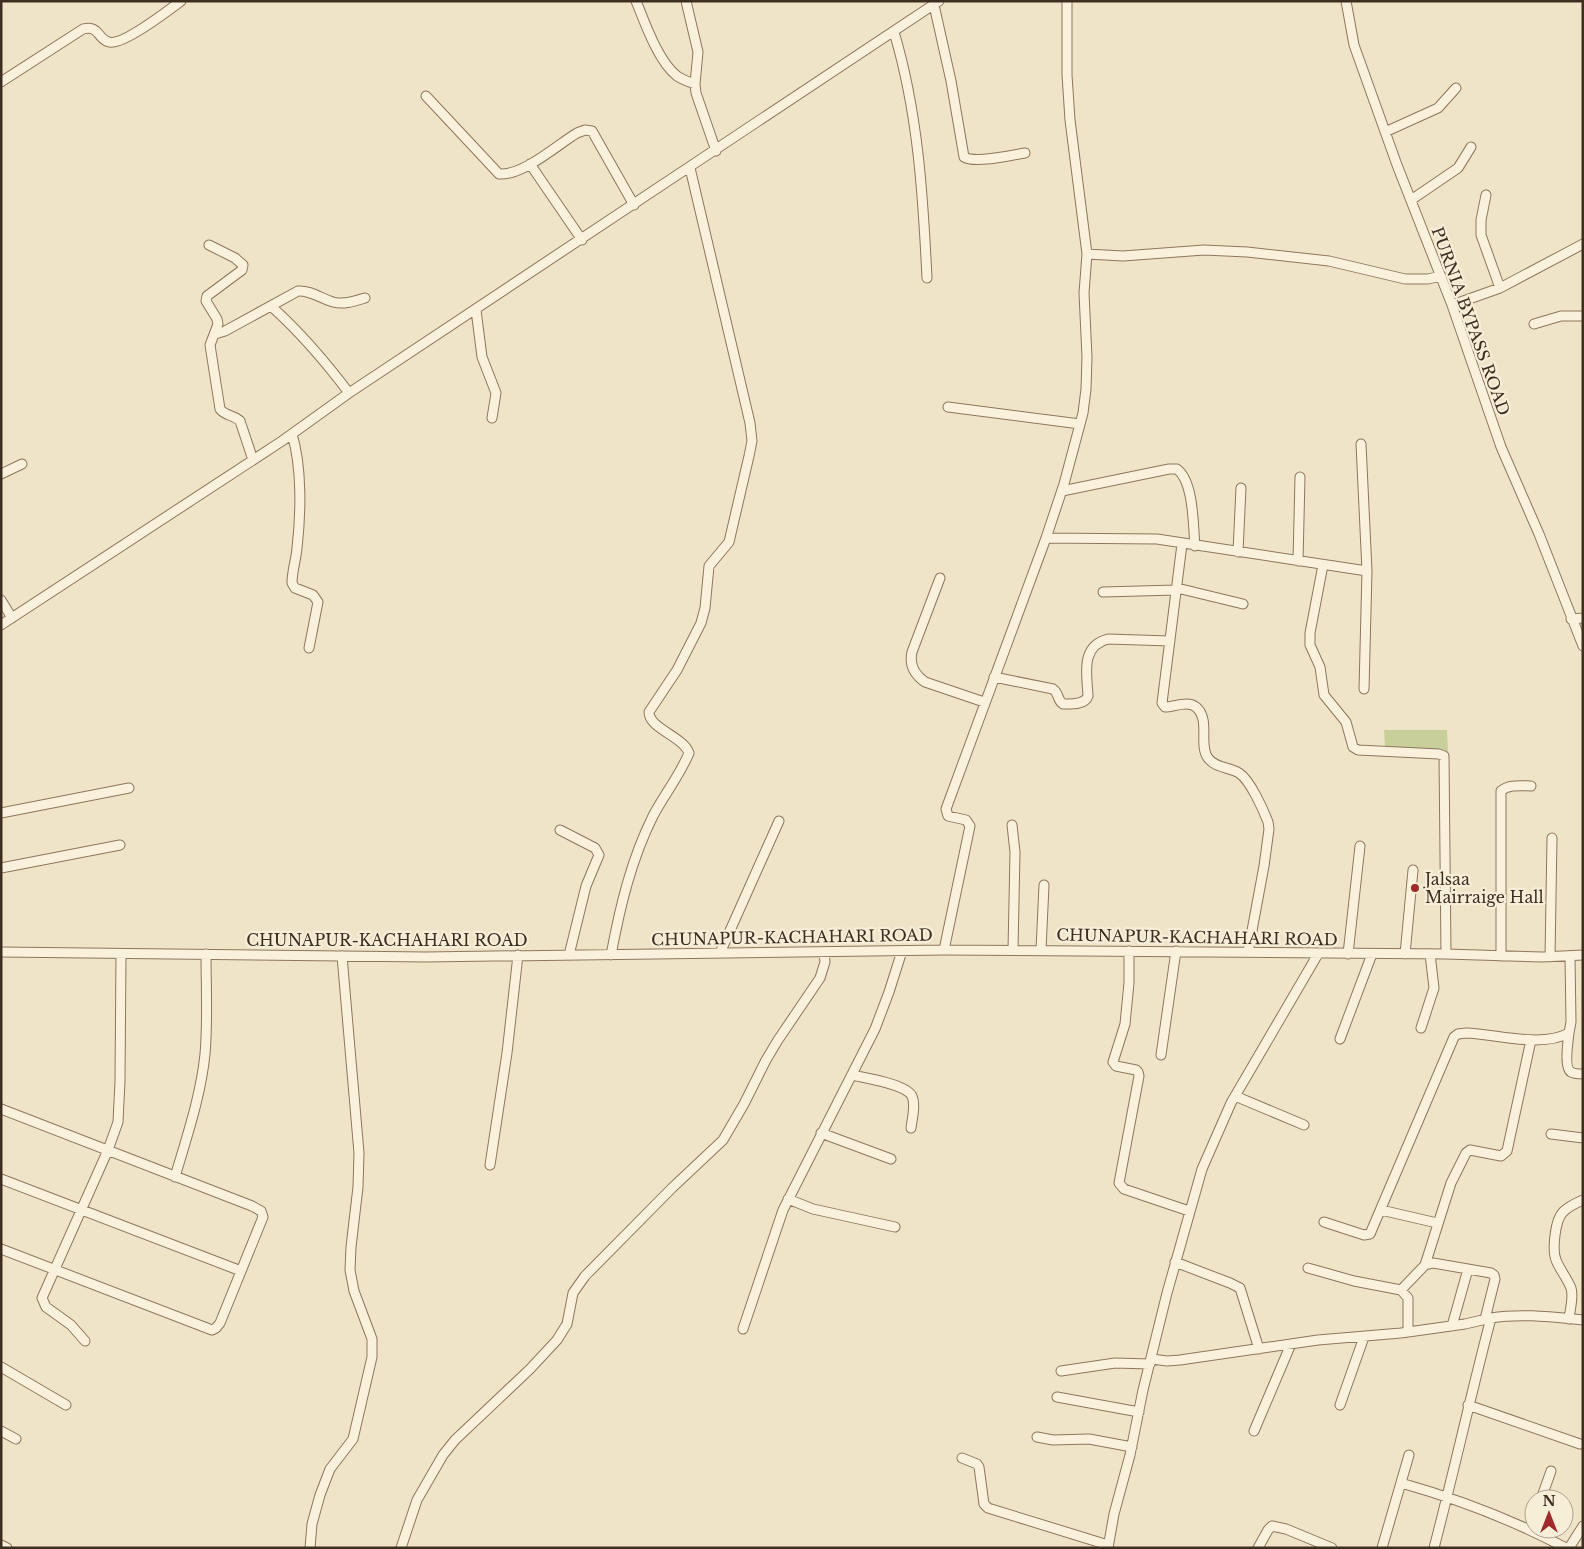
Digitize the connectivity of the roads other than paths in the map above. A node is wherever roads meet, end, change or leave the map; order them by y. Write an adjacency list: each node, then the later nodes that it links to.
1 (181, 1): 8 (street)
2 (636, 1): 9 (street)
3 (686, 1): 9 (street)
4 (1067, 1): 24 (street)
5 (1346, 1): 12 (street, PURNIA BYPASS ROAD)
6 (937, 3): 7 (street); 15 (street)
7 (894, 32): 14 (street); 26 (street)
8 (1, 82)
9 (695, 84): 14 (street)
10 (1456, 88): 12 (street)
11 (426, 96): 16 (street)
12 (1385, 132): 19 (street, PURNIA BYPASS ROAD)
13 (1471, 147): 19 (street)
14 (716, 151): 17 (street)
15 (1025, 153)
16 (530, 164): 20 (street); 21 (street)
17 (690, 168): 20 (street); 101 (street)
18 (1486, 195): 27 (street)
19 (1411, 200): 25 (street, PURNIA BYPASS ROAD)
20 (634, 205): 21 (street)
21 (582, 240): 31 (street)
22 (1583, 244): 27 (street)
23 (209, 245): 34 (street)
24 (1087, 254): 25 (street); 38 (street)
25 (1441, 276): 29 (street, PURNIA BYPASS ROAD)
26 (927, 278)
27 (1500, 288): 29 (street)
28 (365, 298): 30 (street)
29 (1452, 305): 61 (street, PURNIA BYPASS ROAD)
30 (272, 307): 34 (street); 35 (street)
31 (476, 310): 35 (street); 37 (street)
32 (1583, 316): 33 (street)
33 (1534, 324)
34 (215, 334): 41 (street)
35 (349, 394): 39 (street)
36 (948, 407): 38 (street)
37 (492, 418)
38 (1080, 424): 46 (street)
39 (292, 434): 41 (street); 65 (street)
40 (1361, 444): 53 (street)
41 (253, 460): 59 (street)
42 (22, 464): 43 (street)
43 (1, 474)
44 (1300, 477): 51 (street)
45 (1241, 488): 50 (street)
46 (1062, 491): 47 (street); 49 (street)
47 (1046, 538): 48 (street); 66 (street)
48 (1182, 544): 49 (street); 55 (street)
49 (1195, 546): 50 (street)
50 (1238, 552): 51 (street)
51 (1298, 560): 52 (street)
52 (1323, 565): 53 (street); 98 (street)
53 (1367, 571): 67 (street)
54 (940, 578): 68 (street)
55 (1176, 589): 56 (street); 58 (street); 63 (street)
56 (1103, 592)
57 (1, 600): 59 (street)
58 (1243, 604)
59 (12, 618): 62 (street)
60 (1583, 618): 61 (street)
61 (1571, 619): 64 (street, PURNIA BYPASS ROAD)
62 (1, 625)
63 (1170, 641): 66 (street); 89 (street)
64 (1583, 646)
65 (309, 648)
66 (994, 677): 68 (street)
67 (1364, 689)
68 (984, 702): 82 (street)
69 (1531, 786): 104 (street)
70 (130, 788): 71 (street)
71 (1, 813)
72 (779, 821): 90 (street)
73 (1012, 826): 83 (street)
74 (560, 830): 100 (street)
75 (1552, 838): 106 (street)
76 (120, 845): 78 (street)
77 (1360, 846): 94 (street)
78 (1, 868)
79 (1413, 870): 96 (street)
80 (1044, 885): 84 (street)
81 (902, 950): 82 (street, CHUNAPUR-KACHAHARI ROAD); 88 (street, CHUNAPUR-KACHAHARI ROAD); 113 (street)
82 (944, 950): 83 (street, CHUNAPUR-KACHAHARI ROAD)
83 (1013, 950): 84 (street, CHUNAPUR-KACHAHARI ROAD)
84 (1041, 950): 85 (street, CHUNAPUR-KACHAHARI ROAD)
85 (1129, 951): 86 (street, CHUNAPUR-KACHAHARI ROAD); 130 (street)
86 (1176, 951): 89 (street, CHUNAPUR-KACHAHARI ROAD); 111 (street)
87 (1, 952): 91 (street, CHUNAPUR-KACHAHARI ROAD)
88 (824, 952): 90 (street, CHUNAPUR-KACHAHARI ROAD); 179 (street)
89 (1248, 952): 93 (street, CHUNAPUR-KACHAHARI ROAD)
90 (720, 953): 101 (street, CHUNAPUR-KACHAHARI ROAD)
91 (121, 954): 92 (street, CHUNAPUR-KACHAHARI ROAD); 121 (street)
92 (206, 954): 103 (street, CHUNAPUR-KACHAHARI ROAD); 124 (street)
93 (1318, 954): 94 (street, CHUNAPUR-KACHAHARI ROAD); 114 (street)
94 (1348, 954): 95 (street, CHUNAPUR-KACHAHARI ROAD)
95 (1372, 954): 96 (street, CHUNAPUR-KACHAHARI ROAD); 109 (street)
96 (1405, 954): 97 (street, CHUNAPUR-KACHAHARI ROAD)
97 (1430, 954): 98 (street, CHUNAPUR-KACHAHARI ROAD); 107 (street)
98 (1446, 954): 104 (street, CHUNAPUR-KACHAHARI ROAD)
99 (518, 955): 100 (street, CHUNAPUR-KACHAHARI ROAD); 103 (street, CHUNAPUR-KACHAHARI ROAD); 123 (street)
100 (569, 955): 101 (street, CHUNAPUR-KACHAHARI ROAD)
101 (611, 955)
102 (1583, 955): 105 (street, CHUNAPUR-KACHAHARI ROAD)
103 (342, 956): 178 (street)
104 (1501, 956): 106 (street, CHUNAPUR-KACHAHARI ROAD)
105 (1570, 956): 106 (street, CHUNAPUR-KACHAHARI ROAD); 108 (street)
106 (1550, 957)
107 (1421, 1028)
108 (1569, 1033): 110 (street); 112 (street)
109 (1340, 1039)
110 (1531, 1040): 129 (street); 132 (street)
111 (1161, 1055)
112 (1583, 1074)
113 (852, 1075): 117 (street); 118 (street)
114 (1235, 1096): 116 (street); 130 (street)
115 (1, 1109): 121 (street)
116 (1304, 1125)
117 (911, 1128)
118 (821, 1133): 122 (street); 126 (street)
119 (1552, 1134): 120 (street)
120 (1583, 1138)
121 (108, 1150): 124 (street); 128 (street)
122 (891, 1159)
123 (490, 1165)
124 (175, 1176): 140 (street)
125 (1, 1180): 128 (street)
126 (788, 1199): 133 (street); 146 (street)
127 (1583, 1200): 142 (street)
128 (82, 1210): 139 (street); 140 (street)
129 (1381, 1210): 131 (street); 132 (street)
130 (1189, 1211): 135 (street)
131 (1324, 1222)
132 (1437, 1224): 136 (street)
133 (895, 1227)
134 (1, 1249): 139 (street)
135 (1175, 1262): 151 (street); 152 (street)
136 (1425, 1265): 138 (street); 141 (street)
137 (1308, 1268): 141 (street)
138 (1468, 1268): 143 (street); 145 (street)
139 (56, 1270): 140 (street); 149 (street)
140 (241, 1271)
141 (1401, 1290): 147 (street)
142 (1569, 1318): 143 (street); 144 (street)
143 (1488, 1319): 145 (street); 158 (street)
144 (1583, 1320)
145 (1452, 1326): 147 (street)
146 (743, 1329)
147 (1408, 1332): 148 (street)
148 (1364, 1337): 150 (street); 157 (street)
149 (85, 1341)
150 (1291, 1344): 151 (street); 161 (street)
151 (1259, 1349): 152 (street)
152 (1151, 1362): 154 (street); 159 (street)
153 (1, 1367): 156 (street)
154 (1061, 1371)
155 (1057, 1397): 159 (street)
156 (66, 1405)
157 (1340, 1405)
158 (1468, 1405): 164 (street); 171 (street)
159 (1139, 1412): 165 (street)
160 (1, 1431): 163 (street)
161 (1254, 1431)
162 (1037, 1437): 165 (street)
163 (16, 1439)
164 (1580, 1444)
165 (1132, 1447): 176 (street)
166 (1410, 1456): 169 (street)
167 (962, 1458): 176 (street)
168 (1551, 1471): 170 (street)
169 (1401, 1483): 171 (street); 182 (street)
170 (1545, 1489)
171 (1448, 1496): 173 (street); 183 (street)
172 (1583, 1526): 184 (street)
173 (1524, 1527)
174 (1549, 1539): 184 (street)
175 (1, 1545): 177 (street)
176 (1108, 1546)
177 (7, 1548)
178 (310, 1548)
179 (401, 1548)
180 (1258, 1548): 181 (street)
181 (1332, 1548)
182 (1382, 1548)
183 (1434, 1548)
184 (1567, 1548)

